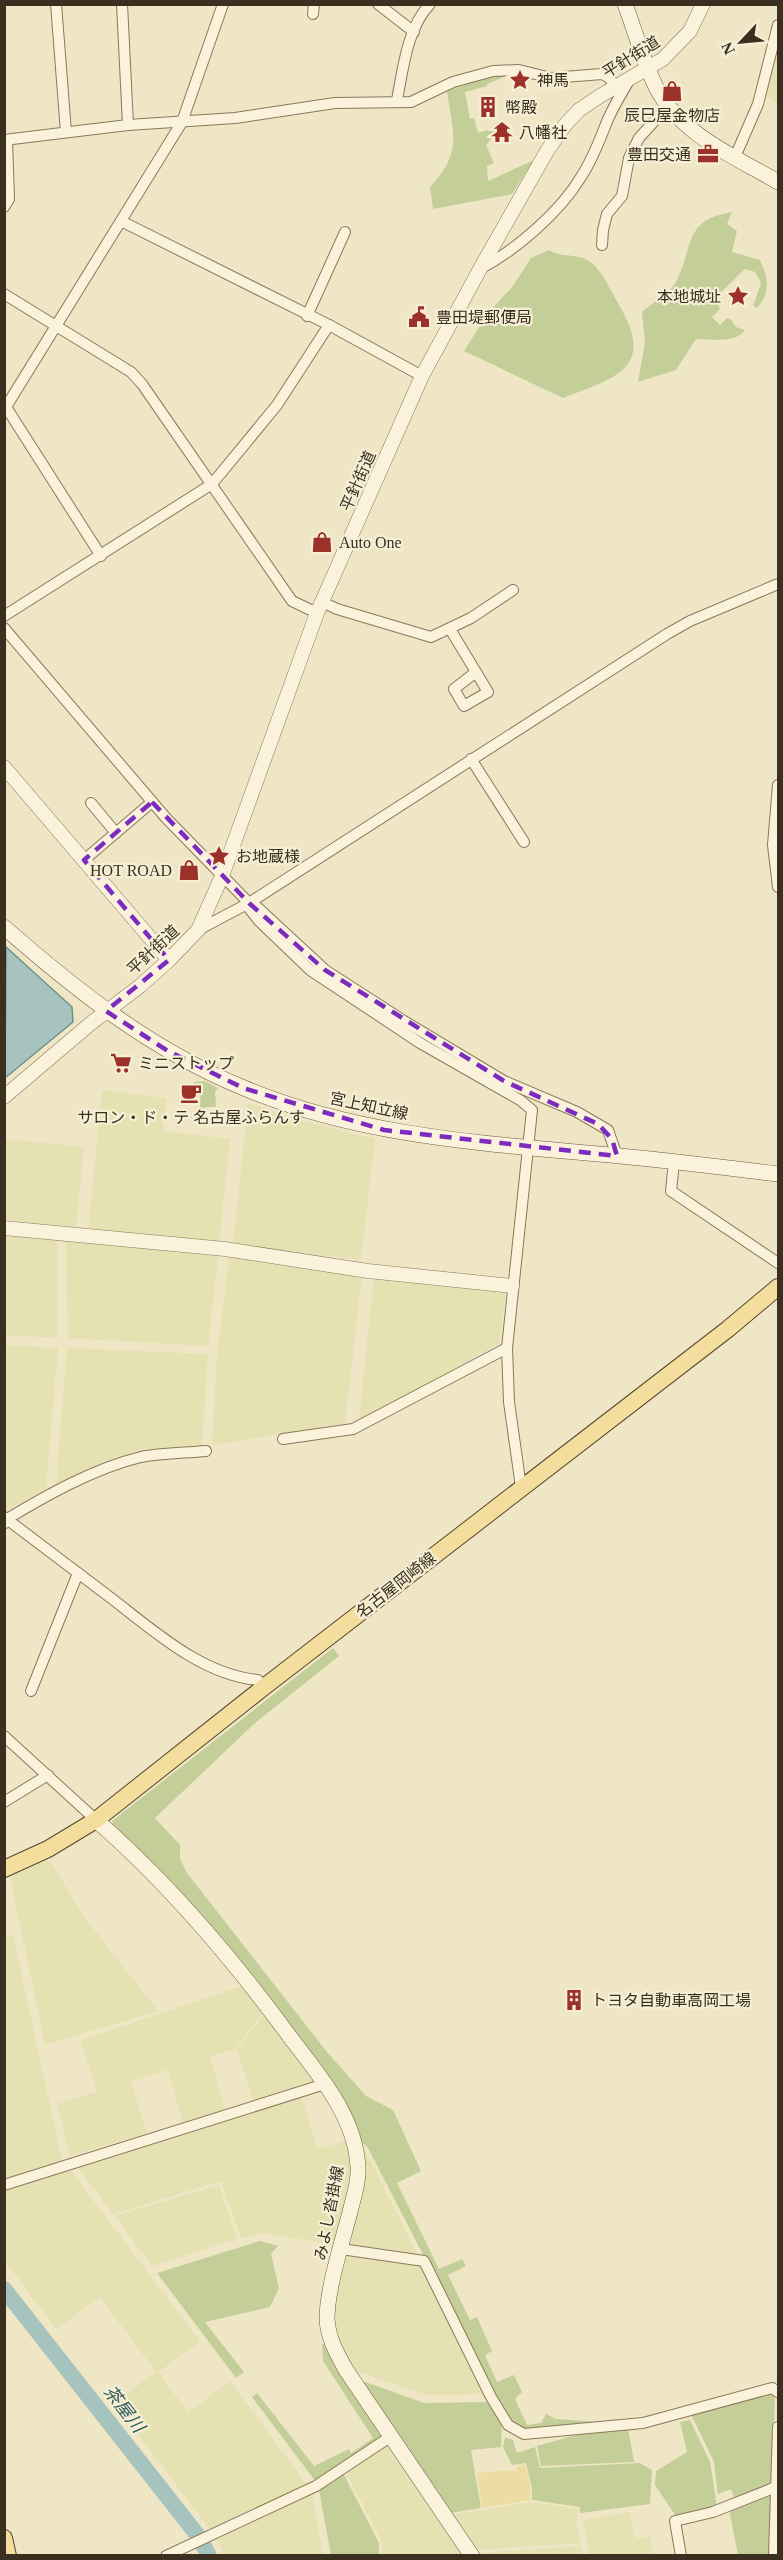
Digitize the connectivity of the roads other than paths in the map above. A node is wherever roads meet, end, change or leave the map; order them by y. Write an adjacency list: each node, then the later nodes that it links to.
1 (56, 4): 17 (street)
2 (122, 4): 16 (street)
3 (224, 4): 15 (street)
4 (378, 4): 9 (street)
5 (430, 4): 9 (street)
6 (625, 4): 10 (main road)
7 (703, 4): 10 (street, 平針街道)
8 (778, 25): 19 (street)
9 (414, 32): 13 (street)
10 (649, 69): 11 (street, 平針街道); 14 (main road)
11 (630, 79): 12 (street, 平針街道); 25 (street)
12 (616, 86): 13 (street); 25 (street, 平針街道)
13 (397, 100): 15 (street)
14 (668, 106): 19 (main road); 24 (street)
15 (182, 122): 16 (street); 22 (street)
16 (128, 126): 17 (street)
17 (66, 132): 18 (street)
18 (6, 140): 21 (street)
19 (735, 157): 20 (main road)
20 (778, 182)
21 (4, 207)
22 (121, 221): 27 (street); 28 (street)
23 (345, 232): 27 (street)
24 (602, 245)
25 (480, 269): 30 (street, 平針街道)
26 (4, 294): 28 (street)
27 (307, 316): 29 (street)
28 (56, 326): 31 (street); 32 (street)
29 (329, 326): 30 (street); 32 (street)
30 (422, 376): 36 (street, 平針街道)
31 (5, 408): 33 (street)
32 (212, 484): 33 (street); 36 (street)
33 (101, 556): 37 (street)
34 (778, 585): 41 (street)
35 (513, 590): 39 (street)
36 (319, 608): 39 (street); 49 (street, 平針街道)
37 (4, 616)
38 (4, 628): 44 (street)
39 (450, 628): 40 (street)
40 (476, 672)
41 (471, 759): 47 (street); 51 (street)
42 (4, 767): 48 (street)
43 (778, 784): 50 (street)
44 (152, 802): 46 (street); 49 (street)
45 (91, 803): 46 (street)
46 (116, 833): 48 (street)
47 (524, 842)
48 (84, 860): 54 (street)
49 (222, 876): 51 (street); 52 (street, 平針街道)
50 (778, 886)
51 (249, 903): 52 (street); 57 (street); 58 (street)
52 (198, 930): 54 (street, 平針街道)
53 (6, 931): 55 (main road, 宮上知立線)
54 (169, 960): 55 (street, 平針街道)
55 (106, 1011): 56 (street, 平針街道); 57 (main road, 宮上知立線)
56 (4, 1097)
57 (529, 1148): 58 (main road, 宮上知立線); 63 (street)
58 (617, 1156): 59 (main road, 宮上知立線)
59 (674, 1162): 60 (main road, 宮上知立線); 62 (street)
60 (778, 1174)
61 (4, 1228): 63 (street)
62 (778, 1263)
63 (512, 1286): 65 (street)
64 (778, 1287): 68 (main road, 名古屋岡崎線)
65 (507, 1348): 66 (street); 68 (street)
66 (283, 1439)
67 (206, 1451): 69 (street)
68 (521, 1487): 71 (main road, 名古屋岡崎線)
69 (5, 1520): 70 (street)
70 (78, 1573): 71 (street); 72 (street)
71 (264, 1687): 76 (main road, 名古屋岡崎線)
72 (31, 1691)
73 (4, 1736): 74 (street)
74 (48, 1775): 75 (street); 76 (street)
75 (4, 1802)
76 (96, 1820): 77 (main road, 名古屋岡崎線); 78 (main road, みよし沓掛線)
77 (4, 1869)
78 (325, 2084): 79 (street); 80 (main road, みよし沓掛線)
79 (4, 2185)
80 (341, 2250): 81 (street); 83 (main road, みよし沓掛線)
81 (778, 2392)
82 (778, 2427): 84 (street)
83 (390, 2437): 87 (street); 88 (main road, みよし沓掛線)
84 (776, 2487): 89 (street); 90 (street)
85 (4, 2538): 86 (main road)
86 (8, 2556)
87 (166, 2556)
88 (472, 2556)
89 (681, 2556)
90 (774, 2556)

